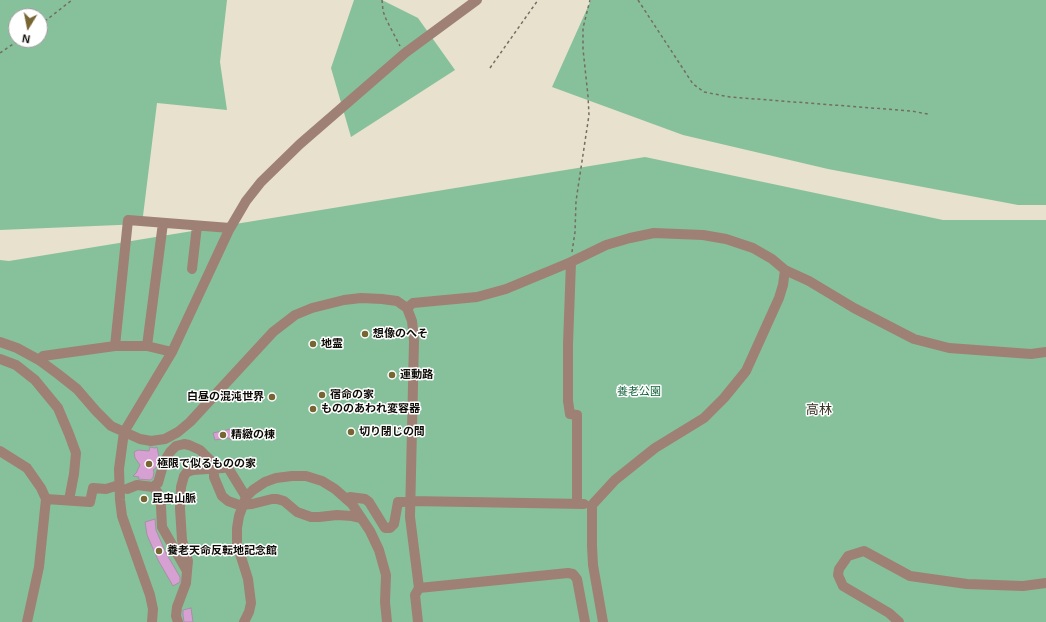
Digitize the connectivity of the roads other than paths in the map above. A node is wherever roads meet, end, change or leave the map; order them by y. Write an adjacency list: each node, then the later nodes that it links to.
1 (477, 0): 4 (street)
2 (163, 223): 3 (street); 10 (street); 11 (street)
3 (197, 226): 4 (street); 6 (street)
4 (230, 228): 12 (street)
5 (571, 262): 7 (street); 8 (street); 26 (street)
6 (192, 269)
7 (785, 270): 13 (street); 27 (street)
8 (407, 308): 16 (street); 25 (street)
9 (0, 342): 15 (street)
10 (115, 346): 11 (street); 15 (street)
11 (147, 346): 12 (street)
12 (172, 352): 16 (street)
13 (1046, 352)
14 (0, 359): 23 (street)
15 (39, 360): 16 (street)
16 (124, 432): 19 (street)
17 (0, 451): 21 (street)
18 (213, 469): 20 (street); 24 (street); 24 (street); 29 (street)
19 (123, 487): 20 (street); 23 (street); 33 (street)
20 (153, 487): 29 (street)
21 (46, 499): 23 (street); 32 (street)
22 (346, 499): 24 (street); 25 (street); 28 (street)
23 (69, 500)
24 (245, 501): 28 (street); 35 (street)
25 (407, 501): 26 (street); 31 (street)
26 (577, 504): 27 (street)
27 (592, 505): 39 (street)
28 (361, 518): 36 (street)
29 (187, 571): 34 (street)
30 (1046, 583): 40 (street)
31 (419, 588): 37 (street); 38 (street)
32 (27, 622)
33 (152, 622)
34 (178, 622)
35 (244, 622)
36 (387, 622)
37 (418, 622)
38 (585, 622)
39 (603, 622)
40 (899, 622)

